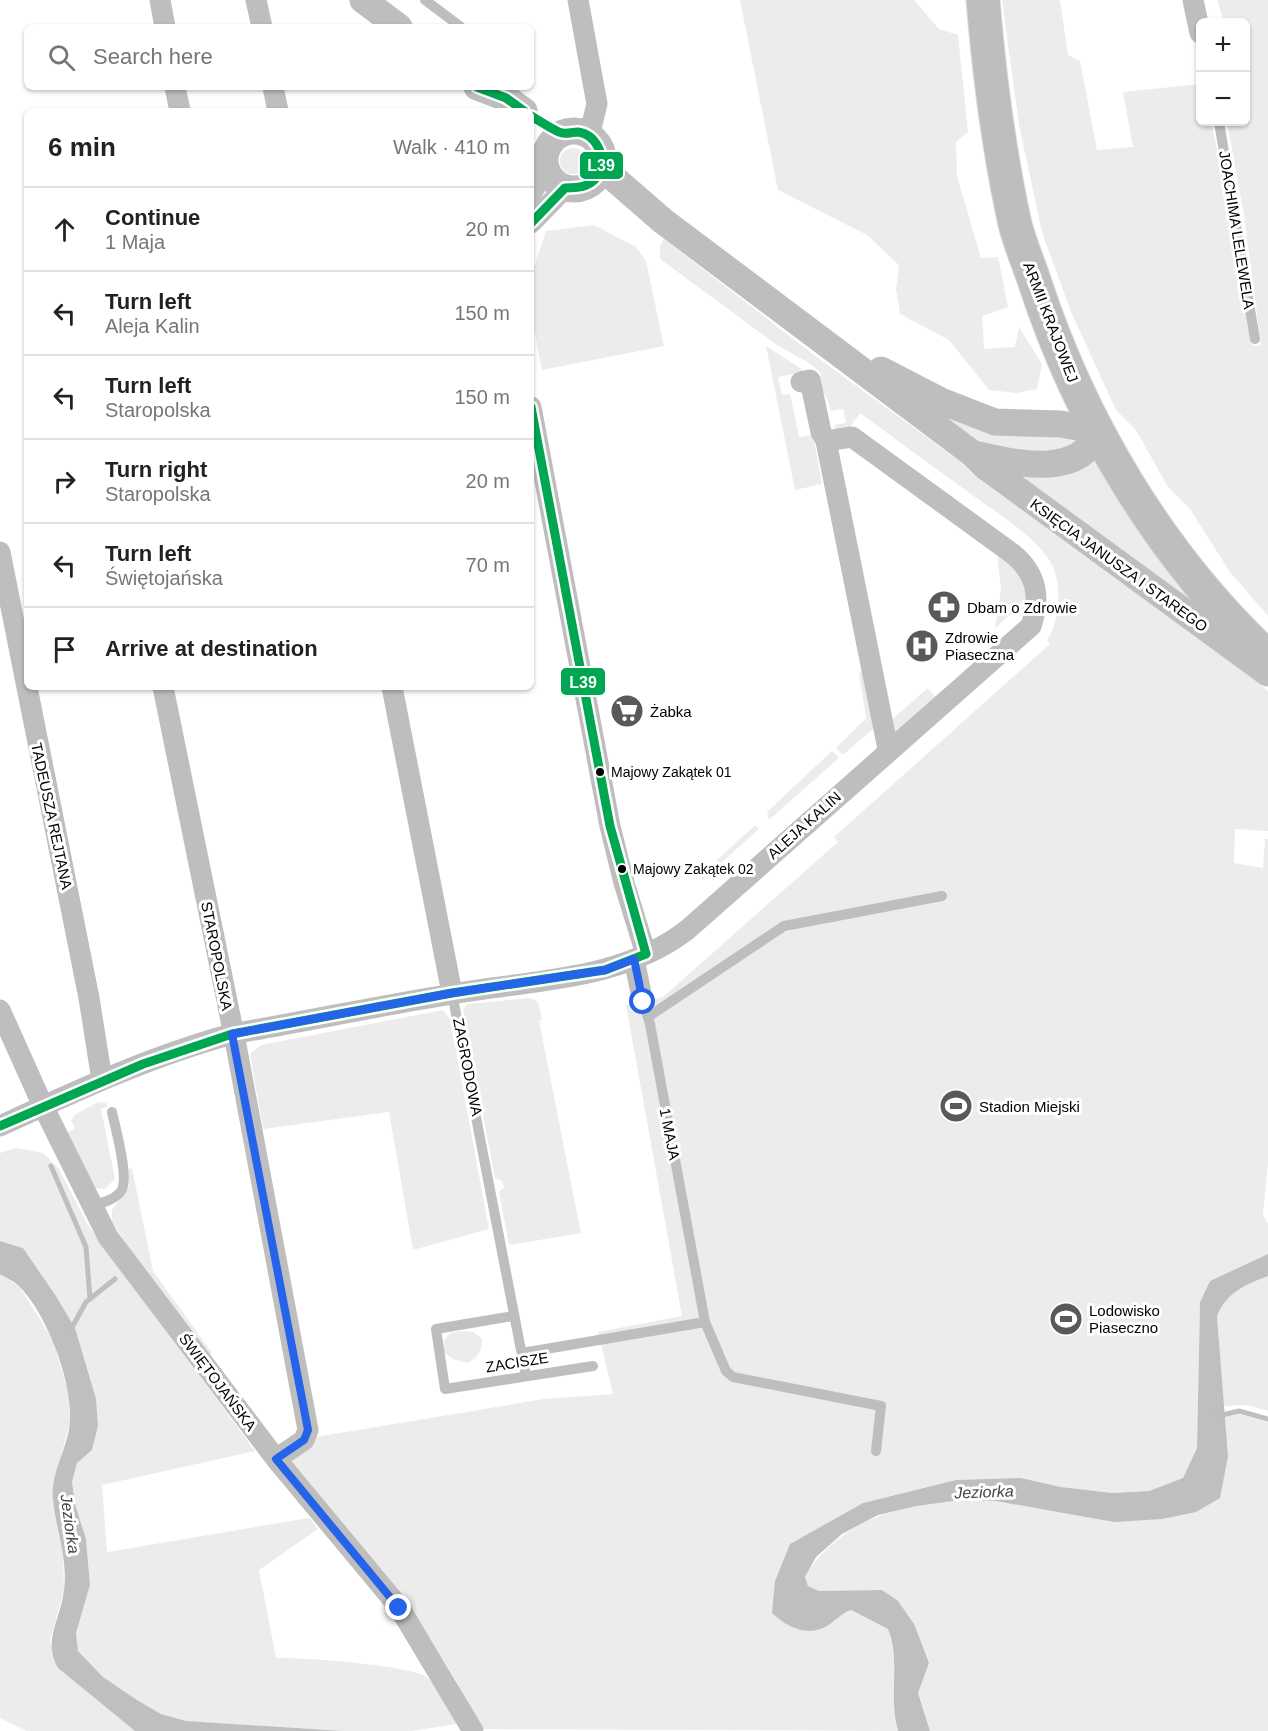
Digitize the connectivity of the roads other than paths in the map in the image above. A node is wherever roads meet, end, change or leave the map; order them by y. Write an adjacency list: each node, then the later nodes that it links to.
1 (160, 0): 9 (street)
2 (256, 0): 10 (street)
3 (363, 0): 11 (street)
4 (425, 0): 12 (lane)
5 (578, 0): 21 (street)
6 (983, 0): 28 (main road, ARMII KRAJOWEJ)
7 (1193, 0): 8 (street)
8 (1197, 18)
9 (164, 24)
10 (261, 24)
11 (395, 24)
12 (457, 24)
13 (176, 90): 17 (street)
14 (274, 90): 18 (street)
15 (481, 90): 16 (street)
16 (506, 102)
17 (179, 108)
18 (277, 108)
19 (534, 122): 22 (street)
20 (1220, 126): 26 (lane, JOACHIMA LELEWELA)
21 (589, 136): 22 (street); 23 (street)
22 (546, 148): 23 (street); 24 (street)
23 (586, 180): 25 (street); 27 (street, KSIĘCIA JANUSZA I STAREGO)
24 (534, 185)
25 (534, 221)
26 (1255, 339)
27 (829, 344): 31 (street, KSIĘCIA JANUSZA I STAREGO); 34 (street, KSIĘCIA JANUSZA I STAREGO)
28 (1072, 381): 31 (street); 32 (main road, ARMII KRAJOWEJ)
29 (801, 382): 33 (street)
30 (534, 423): 44 (street, 1 MAJA)
31 (1051, 423): 32 (street, KSIĘCIA JANUSZA I STAREGO)
32 (1099, 431): 34 (street, KSIĘCIA JANUSZA I STAREGO); 36 (main road, ARMII KRAJOWEJ)
33 (826, 441): 42 (street); 42 (street, ALEJA KALIN)
34 (973, 454): 38 (street, KSIĘCIA JANUSZA I STAREGO)
35 (0, 552): 37 (street, TADEUSZA REJTANA)
36 (1268, 657)
37 (24, 672)
38 (1268, 673)
39 (28, 690): 49 (street, TADEUSZA REJTANA)
40 (164, 690): 48 (street, STAROPOLSKA)
41 (393, 690): 45 (street, ZAGRODOWA)
42 (888, 749): 44 (street, ALEJA KALIN)
43 (942, 896): 47 (lane)
44 (640, 956): 45 (street, ALEJA KALIN); 47 (street, 1 MAJA)
45 (452, 993): 48 (street, ALEJA KALIN); 54 (lane, ZAGRODOWA)
46 (0, 1010): 50 (street, ŚWIĘTOJAŃSKA)
47 (646, 1010): 55 (lane, 1 MAJA)
48 (232, 1034): 49 (street, ALEJA KALIN); 60 (street, STAROPOLSKA)
49 (102, 1080): 50 (street, ALEJA KALIN)
50 (43, 1106): 52 (street, ALEJA KALIN); 53 (street, ŚWIĘTOJAŃSKA)
51 (112, 1112): 53 (lane)
52 (0, 1126)
53 (92, 1206): 60 (street, ŚWIĘTOJAŃSKA)
54 (513, 1316): 56 (lane, ZAGRODOWA); 58 (lane, ZACISZE)
55 (705, 1322): 56 (lane); 59 (lane, 1 MAJA)
56 (522, 1353): 58 (lane, ZAGRODOWA)
57 (592, 1366): 58 (lane, ZACISZE)
58 (526, 1376)
59 (876, 1450)
60 (276, 1459): 61 (street, ŚWIĘTOJAŃSKA)
61 (467, 1722)

